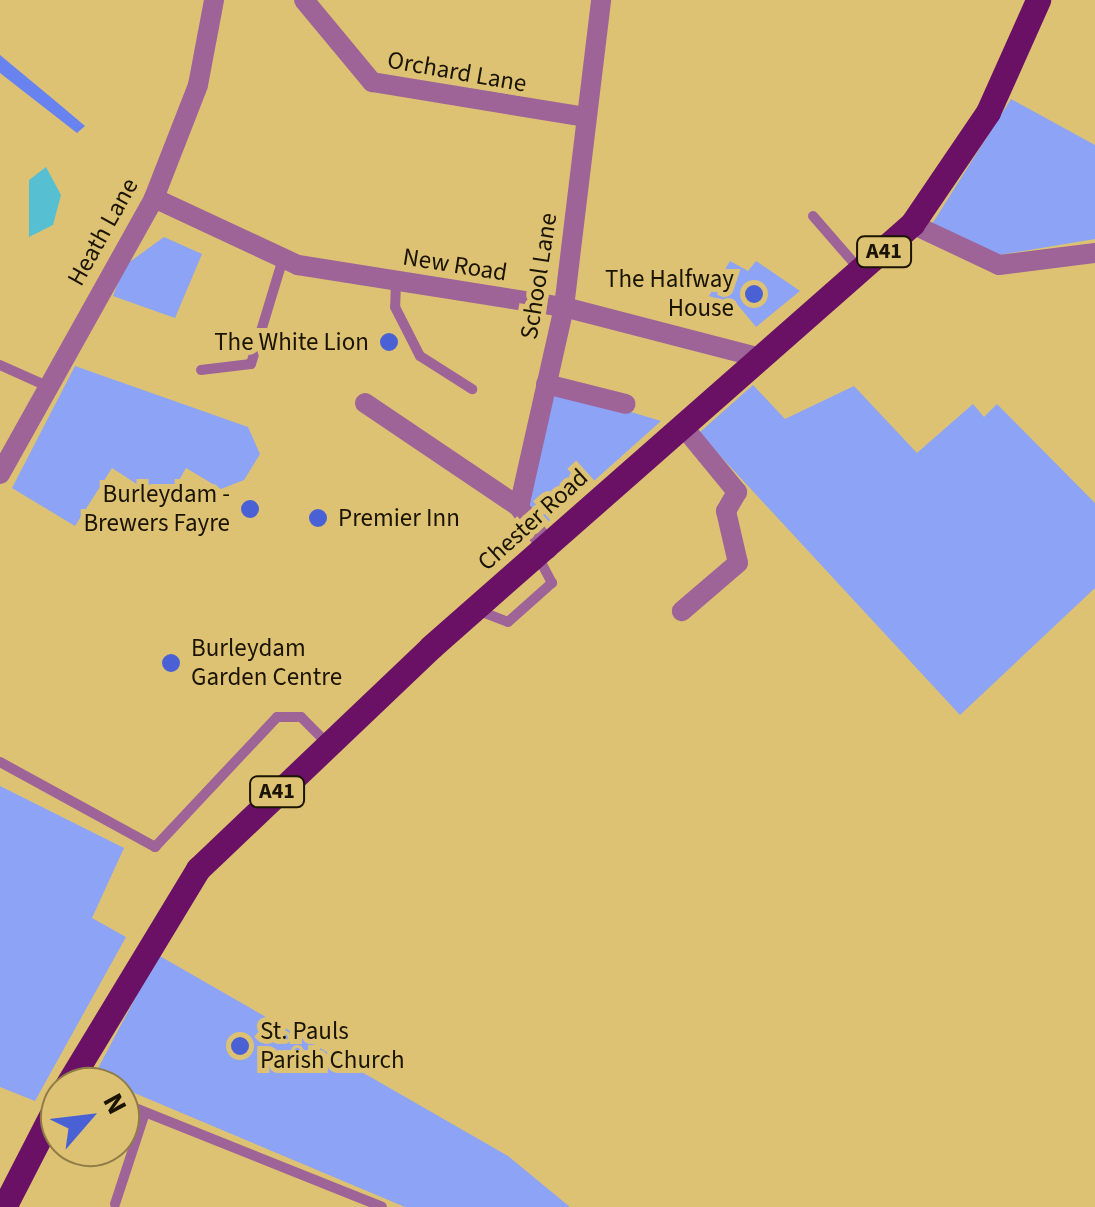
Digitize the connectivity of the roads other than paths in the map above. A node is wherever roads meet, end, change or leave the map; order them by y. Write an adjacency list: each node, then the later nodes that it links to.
1 (214, 0): 6 (street, Heath Lane)
2 (304, 0): 5 (street, Orchard Lane)
3 (601, 0): 5 (street, School Lane)
4 (1038, 0): 8 (main road, Chester Road / A41)
5 (580, 116): 13 (street, School Lane)
6 (154, 198): 10 (street, New Road); 18 (street, Heath Lane)
7 (813, 216): 11 (lane)
8 (912, 224): 9 (street); 11 (main road, Chester Road / A41)
9 (1095, 253)
10 (283, 258): 12 (street, New Road); 16 (lane)
11 (863, 273): 14 (main road, Chester Road / A41)
12 (396, 282): 13 (street, New Road); 19 (lane)
13 (564, 308): 14 (street, New Road); 17 (street, School Lane)
14 (758, 358): 22 (main road, Chester Road / A41)
15 (0, 364): 18 (lane)
16 (201, 370)
17 (546, 384): 21 (street); 24 (street, School Lane)
18 (47, 386): 23 (street, Heath Lane)
19 (472, 388)
20 (365, 403): 24 (street, Chester Road)
21 (626, 404)
22 (682, 426): 25 (main road, Chester Road / A41); 26 (street)
23 (2, 464)
24 (520, 508): 25 (street)
25 (543, 553): 27 (main road, Chester Road / A41)
26 (682, 611)
27 (327, 744): 28 (lane); 29 (main road, Chester Road / A41)
28 (0, 762)
29 (85, 1067)
30 (140, 1111): 31 (lane)
31 (145, 1113): 34 (lane); 35 (lane)
32 (40, 1140): 33 (main road, Chester Road / A41)
33 (5, 1195)
34 (114, 1204)
35 (382, 1207)

